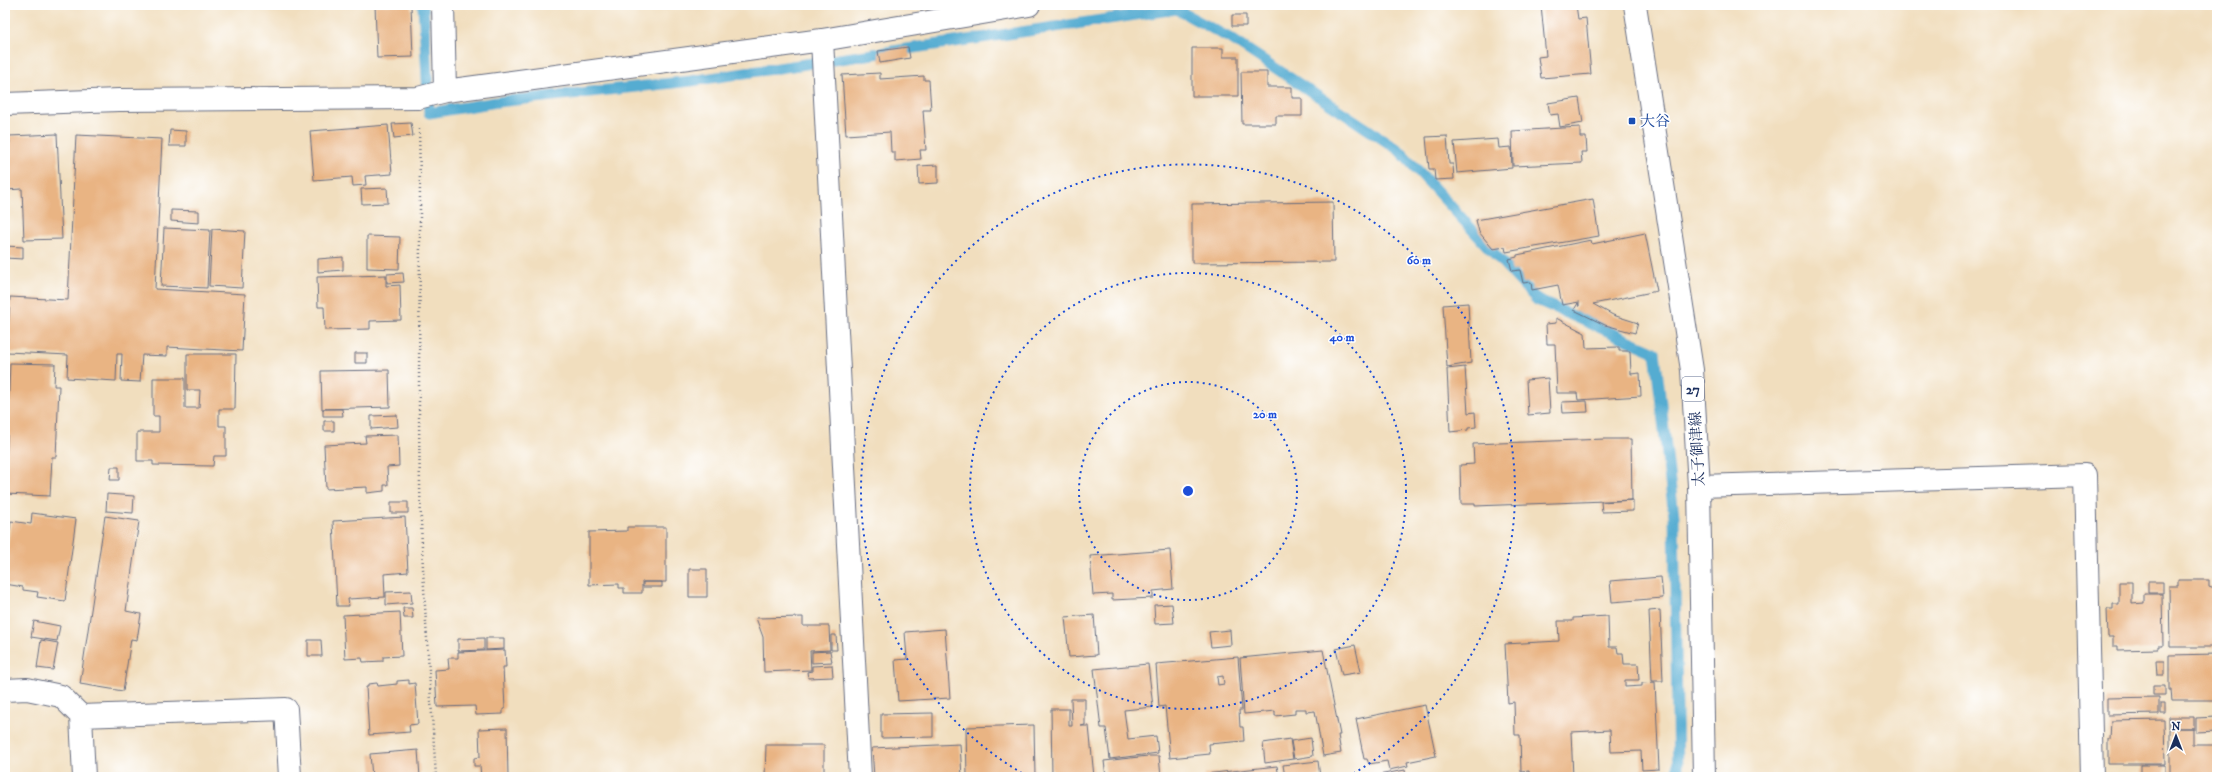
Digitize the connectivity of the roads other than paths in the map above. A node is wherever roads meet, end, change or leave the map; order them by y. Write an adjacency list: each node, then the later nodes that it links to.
1 (443, 5): 5 (street)
2 (1029, 5): 4 (street)
3 (1635, 5): 7 (street, 太子御津線 / 27)
4 (822, 40): 5 (street); 12 (street)
5 (445, 91): 6 (street)
6 (5, 104)
7 (1699, 486): 13 (street, 太子御津線 / 27); 14 (street)
8 (5, 690): 9 (street)
9 (81, 716): 10 (street); 11 (street)
10 (84, 777)
11 (290, 777)
12 (860, 777)
13 (1704, 777)
14 (2092, 777)

